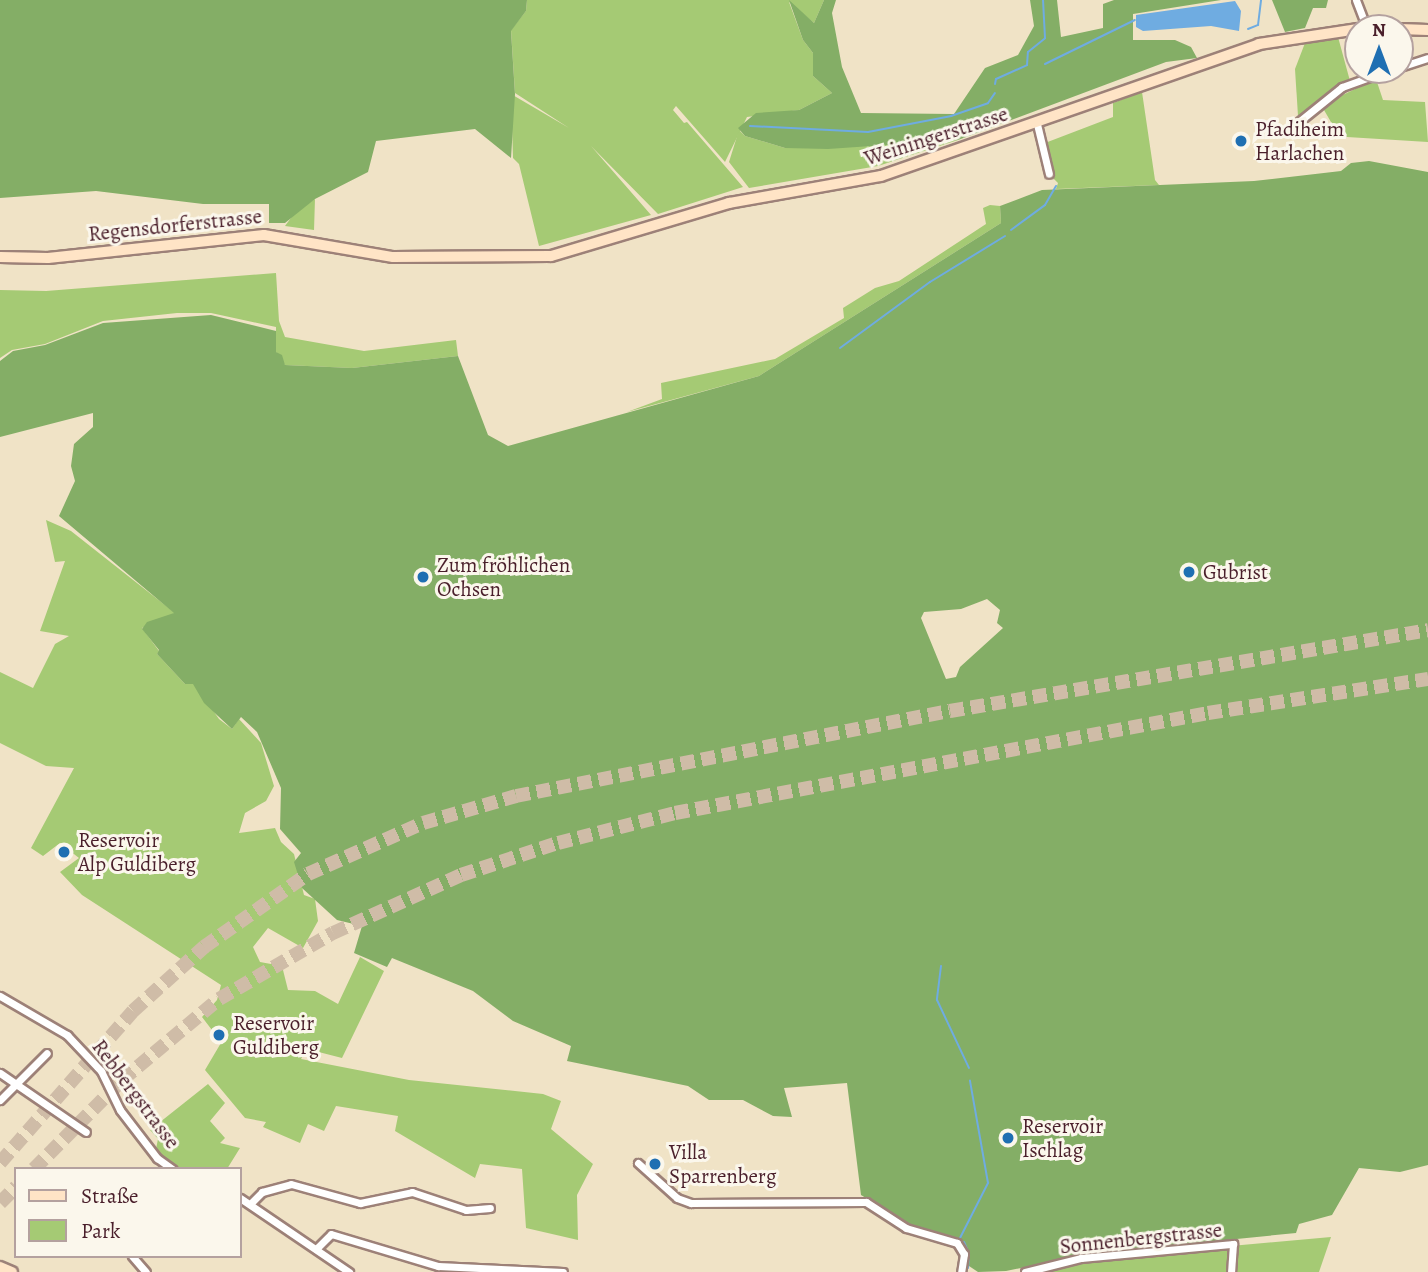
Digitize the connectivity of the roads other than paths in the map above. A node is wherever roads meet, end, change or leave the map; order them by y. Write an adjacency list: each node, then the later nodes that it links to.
1 (1344, 31): 3 (street, Weiningerstrasse)
2 (1350, 84): 4 (street)
3 (1037, 124): 5 (street); 7 (street, Weiningerstrasse)
4 (1296, 124)
5 (1049, 174)
6 (0, 257): 7 (street, Regensdorferstrasse)
7 (520, 258)
8 (0, 996): 15 (street, Rebbergstrasse)
9 (47, 1053): 11 (street)
10 (0, 1073): 11 (street)
11 (16, 1083): 12 (street); 13 (street)
12 (0, 1100)
13 (86, 1132)
14 (638, 1163): 26 (street)
15 (169, 1167)
16 (242, 1199): 17 (street)
17 (250, 1204): 18 (street); 19 (street)
18 (489, 1208)
19 (316, 1249): 24 (street); 25 (street)
20 (134, 1258): 23 (street)
21 (0, 1267): 22 (street)
22 (12, 1272)
23 (146, 1272)
24 (349, 1272)
25 (563, 1272)
26 (961, 1272)
27 (1025, 1272): 28 (street, Sonnenbergstrasse)
28 (1231, 1272)

